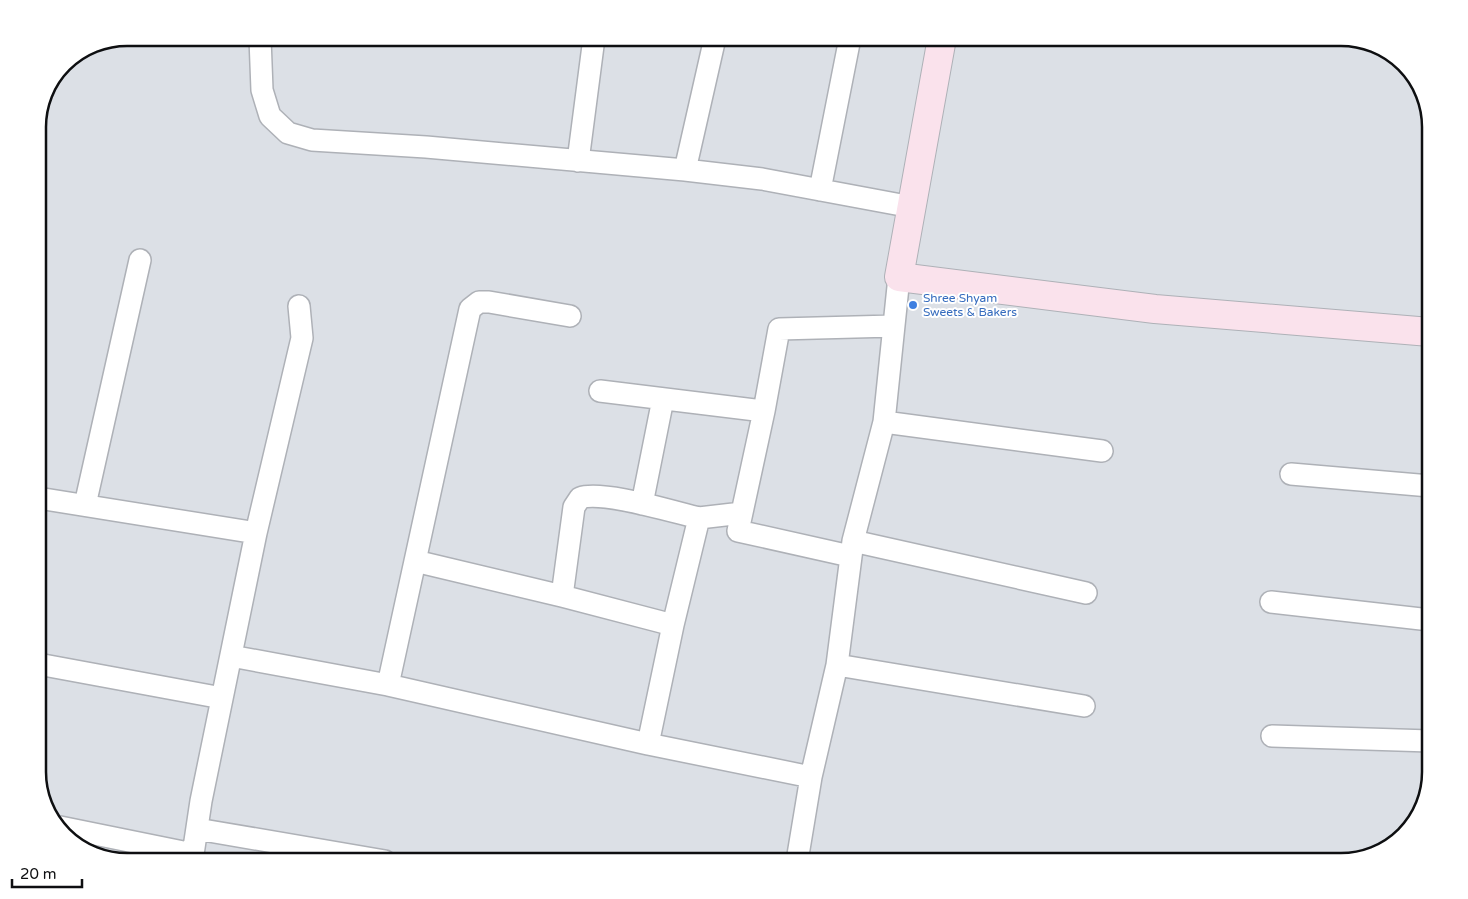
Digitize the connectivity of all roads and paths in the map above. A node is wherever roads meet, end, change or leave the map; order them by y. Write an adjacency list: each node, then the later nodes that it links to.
1 (260, 46): 6 (street)
2 (593, 46): 6 (street)
3 (713, 46): 7 (street)
4 (848, 46): 8 (street)
5 (941, 46): 9 (street)
6 (578, 160): 7 (street)
7 (685, 170): 8 (street)
8 (820, 190): 9 (street)
9 (912, 207): 11 (street)
10 (140, 260): 25 (street)
11 (899, 277): 14 (street); 15 (street)
12 (299, 306): 28 (street)
13 (570, 316): 30 (street)
14 (893, 326): 18 (street); 19 (street)
15 (1422, 331)
16 (600, 392): 17 (street)
17 (662, 399): 18 (street); 24 (street)
18 (764, 411): 26 (street)
19 (884, 422): 20 (street); 29 (street)
20 (1102, 451)
21 (1291, 474): 22 (street)
22 (1422, 485)
23 (46, 499): 25 (street)
24 (642, 504): 27 (street); 32 (street)
25 (85, 506): 28 (street)
26 (742, 513): 27 (street); 29 (street)
27 (699, 518): 35 (street)
28 (256, 533): 36 (street)
29 (852, 549): 31 (street); 38 (street)
30 (415, 561): 32 (street); 39 (street)
31 (1086, 593)
32 (562, 596): 35 (street)
33 (1271, 602): 34 (street)
34 (1422, 619)
35 (672, 625): 44 (street)
36 (231, 656): 39 (street); 40 (street)
37 (46, 665): 40 (street)
38 (837, 665): 41 (street); 45 (street)
39 (388, 685): 44 (street)
40 (222, 698): 47 (street)
41 (1084, 706)
42 (1272, 736): 43 (street)
43 (1422, 741)
44 (648, 744): 45 (street)
45 (812, 777): 51 (street)
46 (70, 829): 48 (street)
47 (197, 829): 49 (street); 50 (street)
48 (172, 853)
49 (194, 853)
50 (334, 853)
51 (799, 853)

